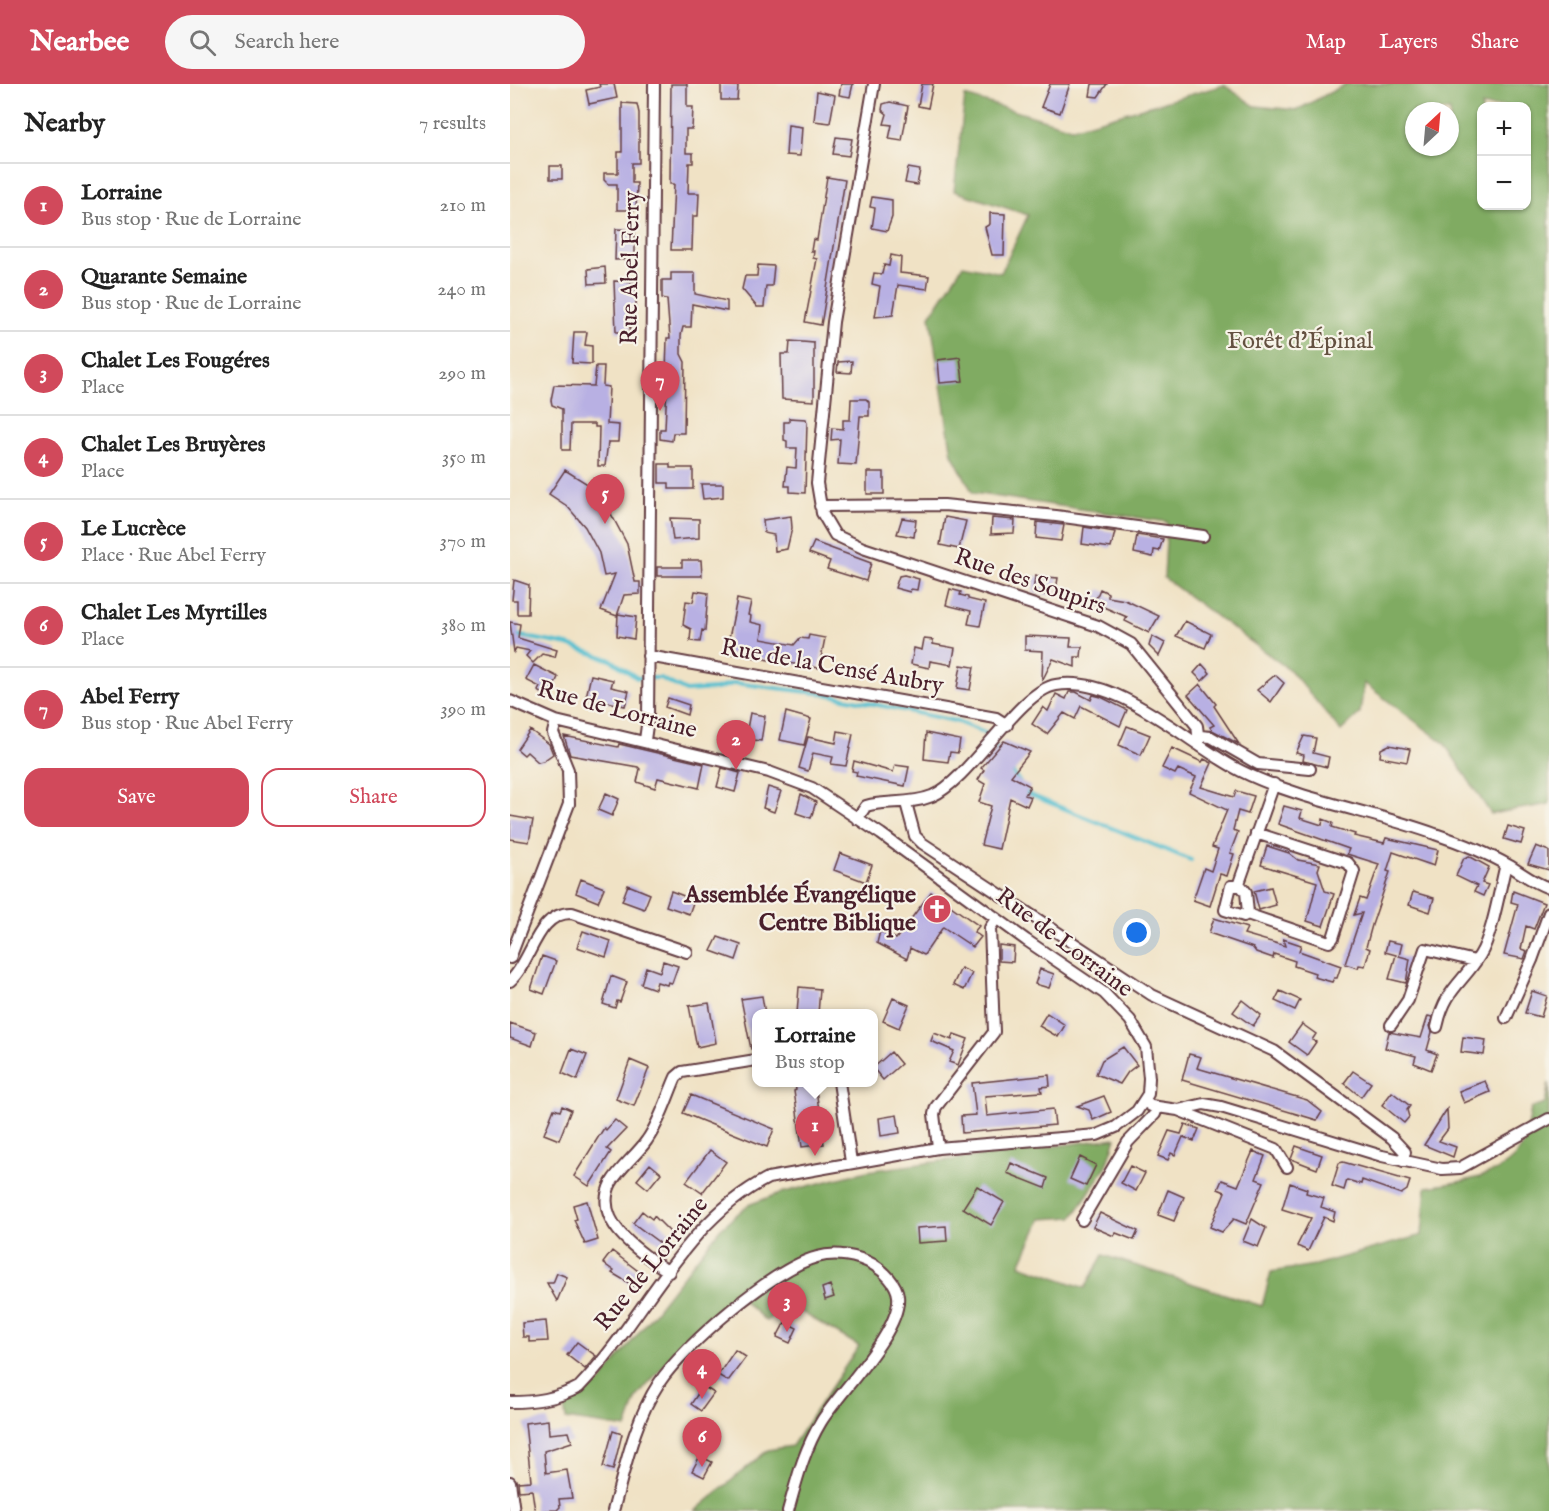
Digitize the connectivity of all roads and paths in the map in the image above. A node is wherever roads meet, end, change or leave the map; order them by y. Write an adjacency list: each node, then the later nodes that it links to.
1 (654, 84): 5 (street, Rue Abel Ferry)
2 (874, 84): 3 (street, Rue des Soupirs)
3 (820, 506): 4 (street, Rue des Soupirs); 9 (street, Rue des Soupirs)
4 (1203, 536)
5 (648, 656): 8 (street, Rue de la Censé Aubry); 10 (street, Rue Abel Ferry)
6 (510, 701): 7 (street, Rue de Lorraine)
7 (556, 721): 10 (street, Rue de Lorraine); 23 (street)
8 (1006, 725): 9 (street); 13 (street)
9 (1199, 739): 11 (street); 12 (street)
10 (645, 740): 14 (street, Rue de Lorraine)
11 (1310, 769)
12 (1274, 784): 15 (street); 16 (street)
13 (906, 803): 14 (street); 36 (street)
14 (857, 819): 21 (street, Rue de Lorraine)
15 (1256, 833): 17 (street); 20 (street)
16 (1506, 864): 18 (street); 24 (street)
17 (1238, 886): 20 (street); 20 (street)
18 (1549, 888)
19 (1549, 913): 26 (street)
20 (1247, 914)
21 (996, 919): 31 (street, Rue de Lorraine); 35 (street)
22 (687, 952): 25 (street)
23 (510, 958)
24 (1475, 961): 27 (street); 28 (street)
25 (510, 981)
26 (1506, 1018)
27 (1391, 1025)
28 (1437, 1027)
29 (752, 1061): 40 (street)
30 (840, 1087): 37 (street)
31 (1144, 1101): 32 (street); 35 (street, Rue de Lorraine)
32 (1157, 1108): 33 (street); 39 (street)
33 (1178, 1110): 36 (street); 38 (street)
34 (1549, 1119): 36 (street)
35 (938, 1148): 37 (street, Rue de Lorraine)
36 (1403, 1161)
37 (851, 1162): 40 (street, Rue de Lorraine)
38 (1287, 1167)
39 (1082, 1220)
40 (669, 1272): 41 (street, Rue de Lorraine)
41 (510, 1402)
42 (510, 1482): 43 (street)
43 (514, 1511)
44 (613, 1511): 45 (street)
45 (788, 1511)

